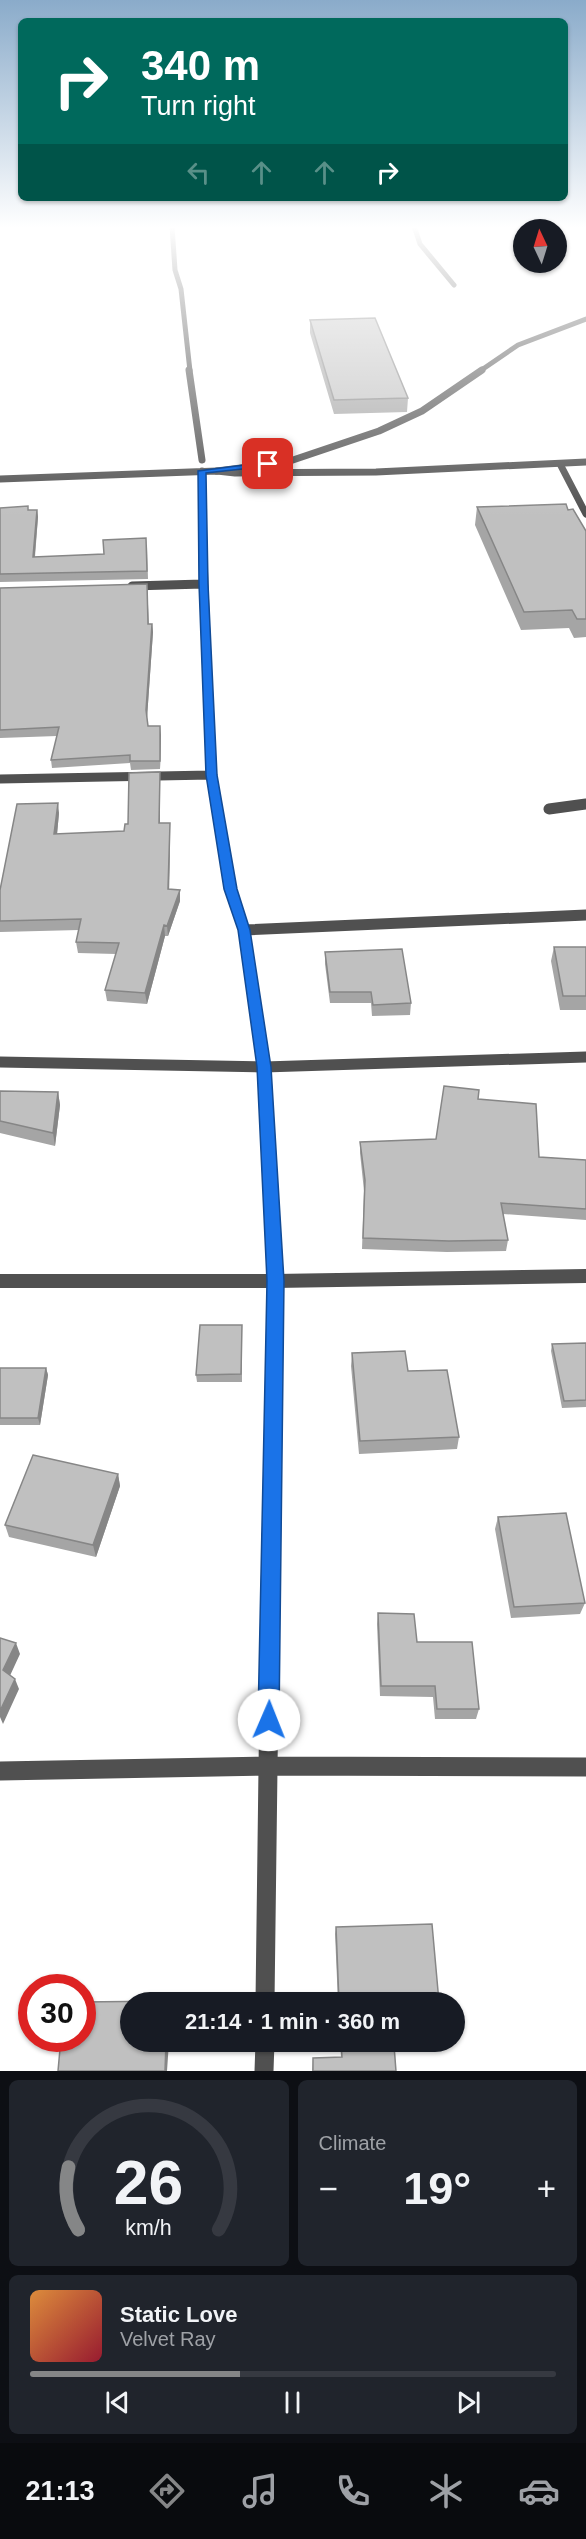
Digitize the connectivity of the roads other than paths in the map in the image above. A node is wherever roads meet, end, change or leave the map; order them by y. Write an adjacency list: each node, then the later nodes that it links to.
1 (184, 323): 5 (street)
2 (576, 323): 6 (street)
3 (586, 462): 4 (street)
4 (560, 464): 6 (street); 8 (street)
5 (202, 466): 6 (street); 7 (street); 9 (street)
6 (217, 471)
7 (0, 479)
8 (586, 514)
9 (203, 584): 10 (street); 11 (street)
10 (119, 586)
11 (211, 775): 12 (street); 16 (street)
12 (0, 779)
13 (586, 804): 14 (street)
14 (549, 809)
15 (586, 915): 16 (street)
16 (244, 930): 19 (street)
17 (586, 1057): 19 (street)
18 (0, 1062): 19 (street)
19 (264, 1067): 22 (street)
20 (586, 1276): 22 (street)
21 (0, 1281): 22 (street)
22 (275, 1281): 23 (street)
23 (268, 1766): 24 (street); 25 (street); 26 (street)
24 (586, 1767)
25 (0, 1771)
26 (265, 1992)
27 (265, 2052): 28 (street)
28 (264, 2071)

